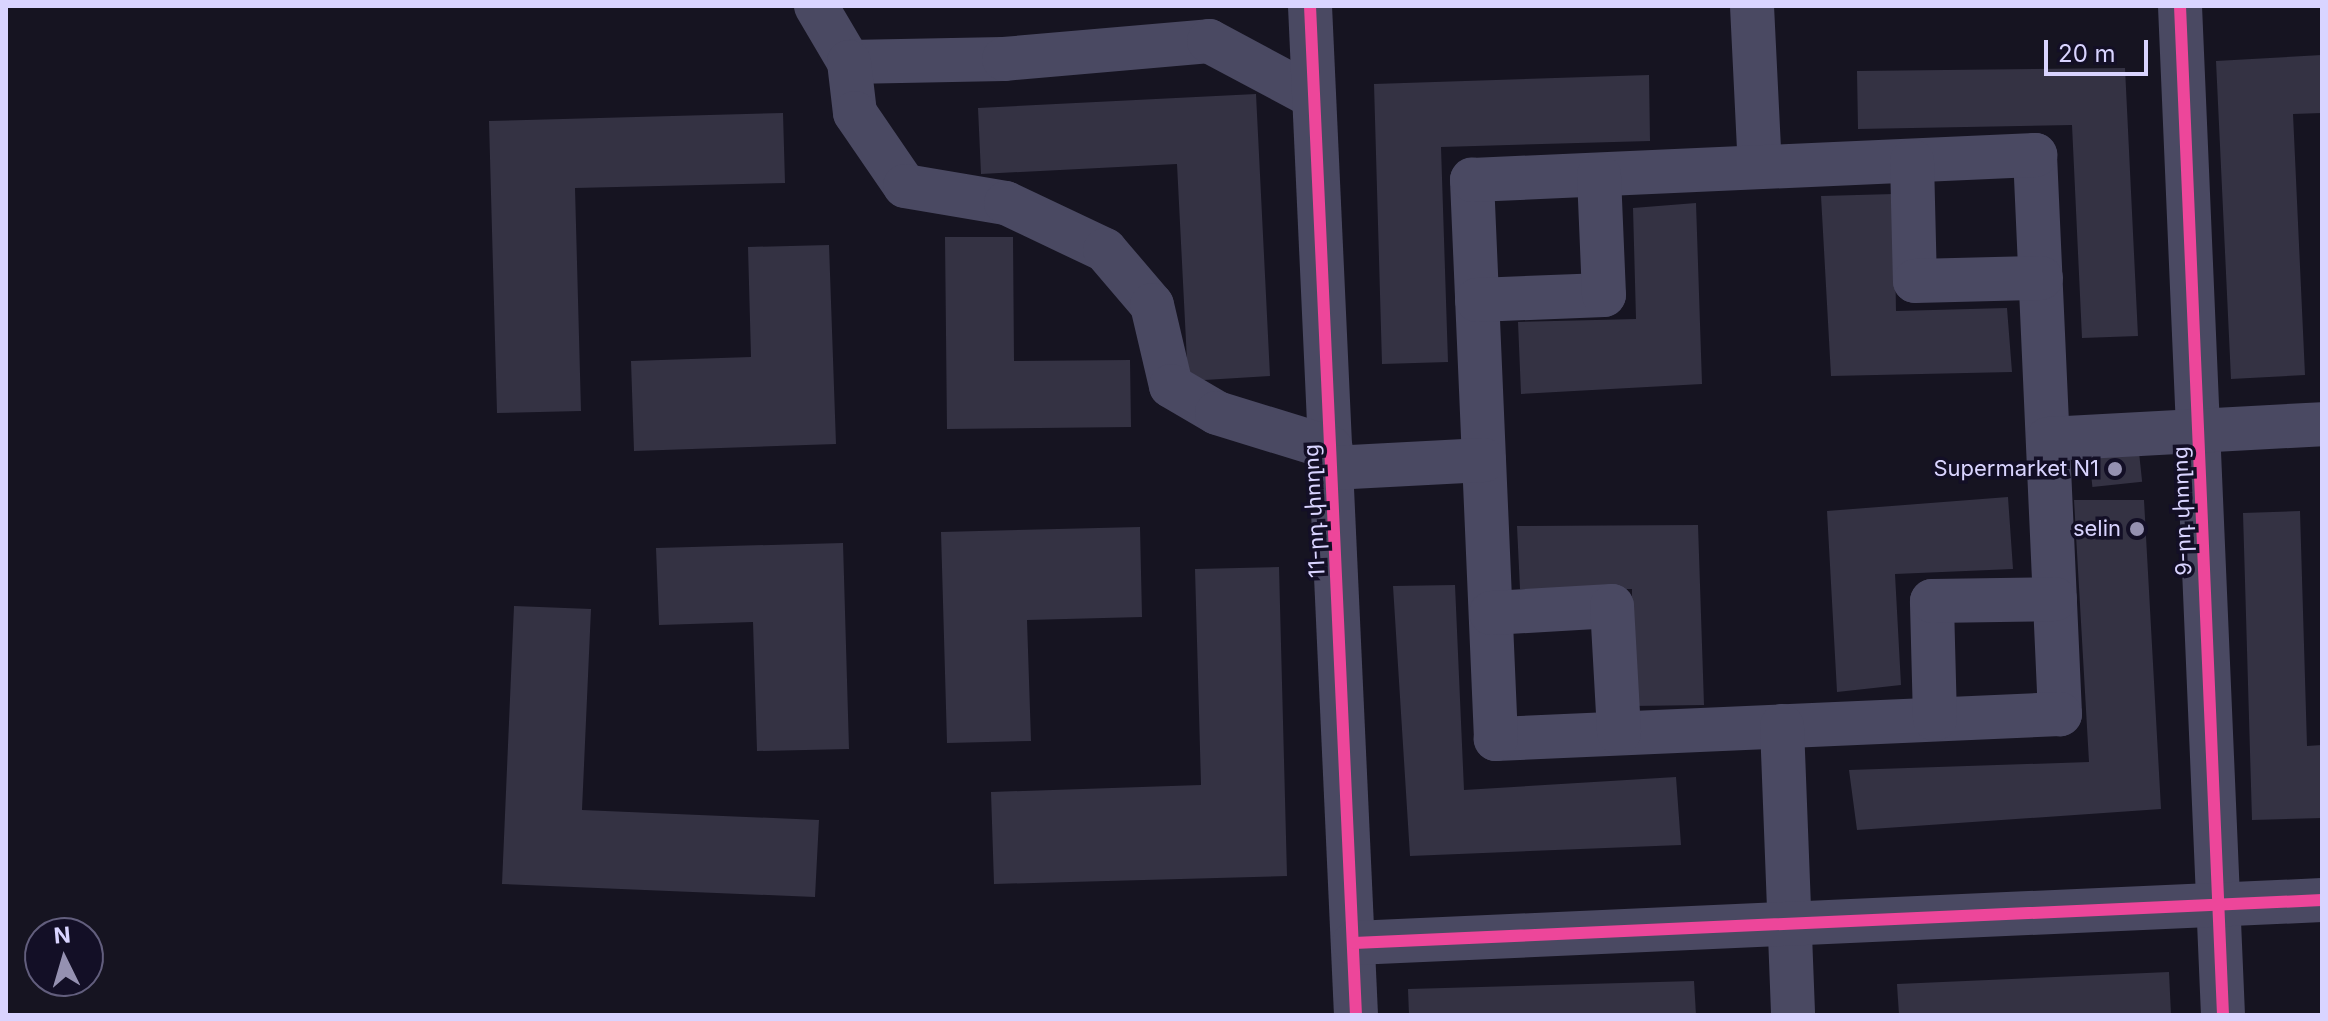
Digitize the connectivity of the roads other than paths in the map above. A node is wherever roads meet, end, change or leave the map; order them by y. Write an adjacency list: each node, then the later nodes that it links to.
1 (816, 6): 5 (street)
2 (1310, 6): 6 (street, 11-րդ փողոց)
3 (1752, 6): 8 (street)
4 (2180, 6): 13 (street, 9-րդ փողոց)
5 (849, 62): 6 (street); 15 (street)
6 (1314, 97): 15 (street, 11-րդ փողոց)
7 (1912, 161): 8 (street); 10 (street); 10 (street)
8 (1760, 167): 9 (street)
9 (1599, 175): 11 (street); 11 (street)
10 (2041, 278): 14 (street)
11 (1477, 300): 16 (street)
12 (2322, 424): 13 (street)
13 (2198, 432): 14 (street); 23 (street, 9-րդ փողոց)
14 (2048, 439): 17 (street)
15 (1331, 458): 16 (street); 25 (street, 11-րդ փողոց)
16 (1484, 460): 18 (street)
17 (2055, 599): 19 (street); 19 (street)
18 (1491, 613): 21 (street); 21 (street)
19 (1935, 719): 20 (street)
20 (1782, 726): 21 (street); 24 (street)
21 (1619, 733)
22 (2322, 900): 23 (street)
23 (2219, 905): 24 (street); 28 (street, 9-րդ փողոց)
24 (1790, 924): 25 (street); 27 (street)
25 (1354, 943): 26 (street, 11-րդ փողոց)
26 (1356, 1015)
27 (1793, 1015)
28 (2223, 1015)

